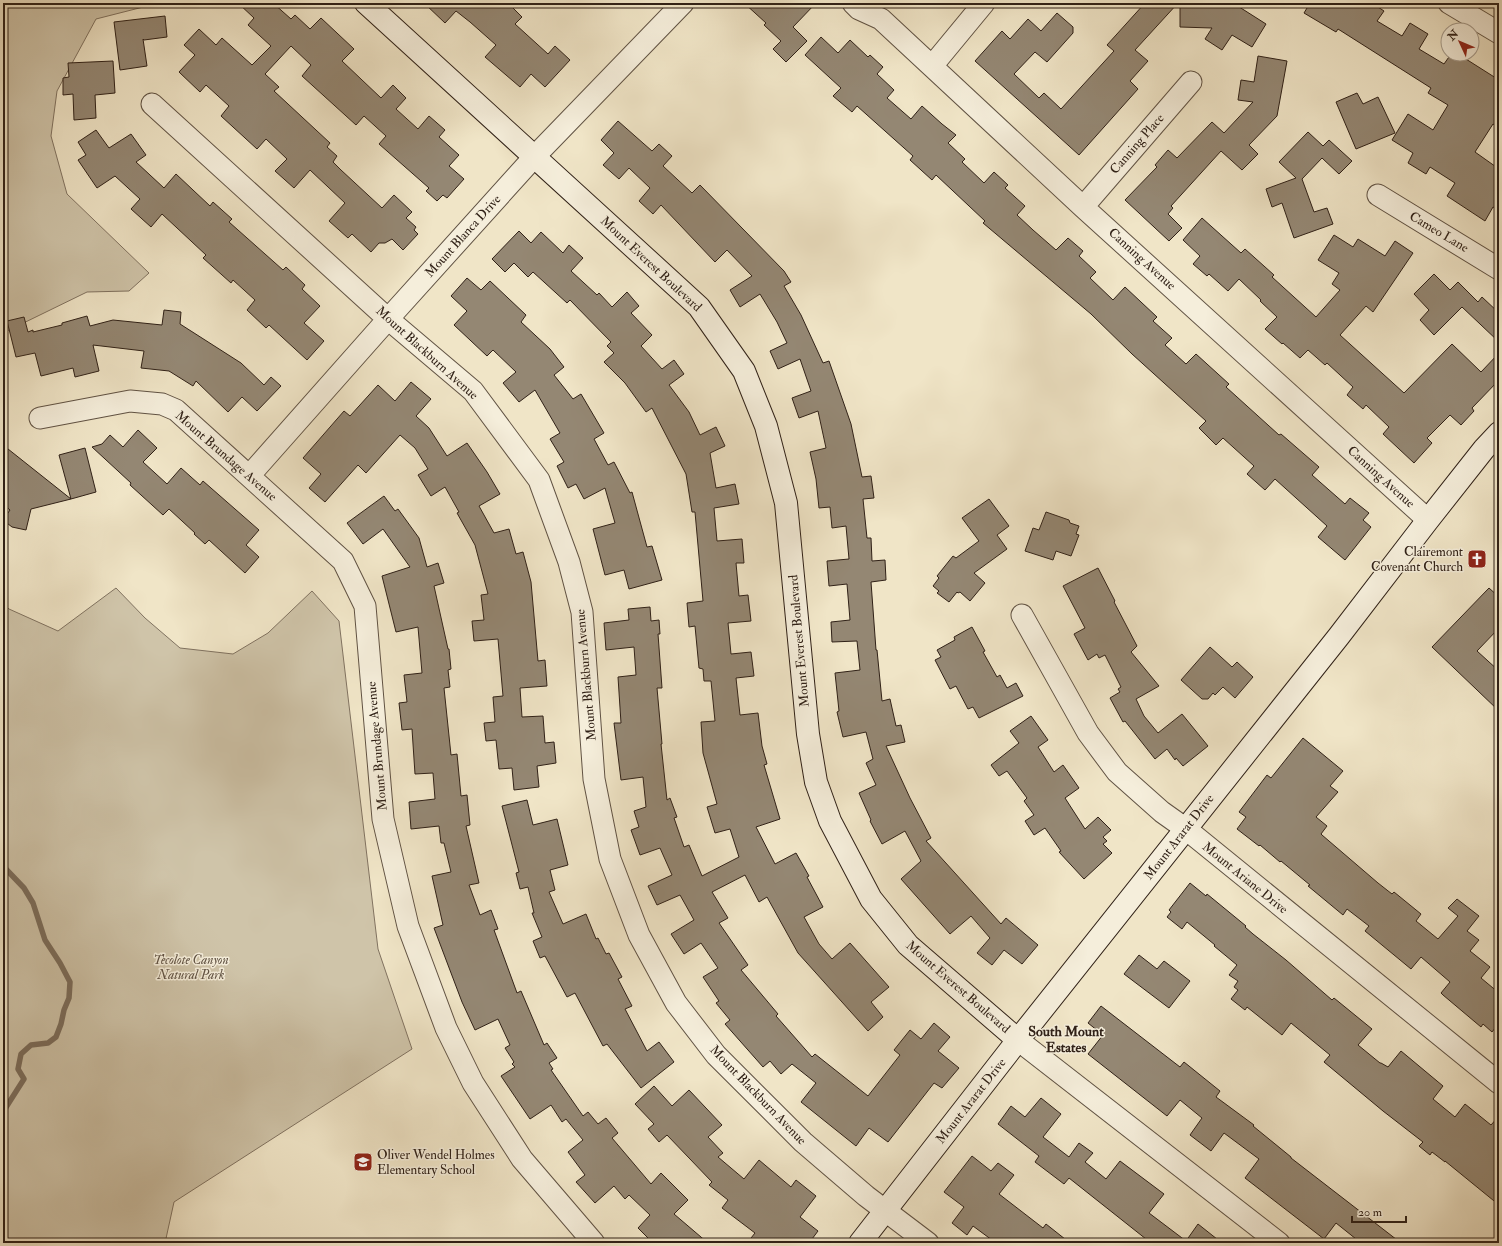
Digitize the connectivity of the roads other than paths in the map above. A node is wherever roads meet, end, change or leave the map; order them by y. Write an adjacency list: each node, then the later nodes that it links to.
1 (366, 3): 10 (street, Mount Everest Boulevard)
2 (683, 3): 10 (street, Mount Blanca Drive)
3 (853, 3): 7 (street, Canning Avenue)
4 (984, 3): 7 (street)
5 (1449, 3): 6 (street)
6 (1499, 34)
7 (932, 66): 12 (street, Canning Avenue)
8 (1191, 82): 12 (street, Canning Place)
9 (152, 104): 14 (street, Mount Blackburn Avenue)
10 (535, 156): 14 (street, Mount Blanca Drive); 21 (street, Mount Everest Boulevard)
11 (1378, 195): 13 (street, Cameo Lane)
12 (1084, 207): 18 (street, Canning Avenue)
13 (1499, 269)
14 (388, 319): 17 (street, Mount Blanca Drive); 23 (street, Mount Blackburn Avenue)
15 (40, 418): 17 (street, Mount Brundage Avenue)
16 (1499, 433): 18 (street, Mount Ararat Drive)
17 (249, 476): 24 (street, Mount Brundage Avenue)
18 (1428, 520): 20 (street, Mount Ararat Drive)
19 (1022, 615): 20 (street, Mount Ariane Drive)
20 (1186, 829): 21 (street, Mount Ararat Drive); 22 (street, Mount Ariane Drive)
21 (1018, 1040): 23 (street, Mount Ararat Drive); 27 (street, Mount Everest Boulevard)
22 (1499, 1083)
23 (885, 1212): 25 (street, Mount Ararat Drive); 26 (street, Mount Blackburn Avenue)
24 (594, 1243)
25 (860, 1243)
26 (928, 1243)
27 (1279, 1243)

